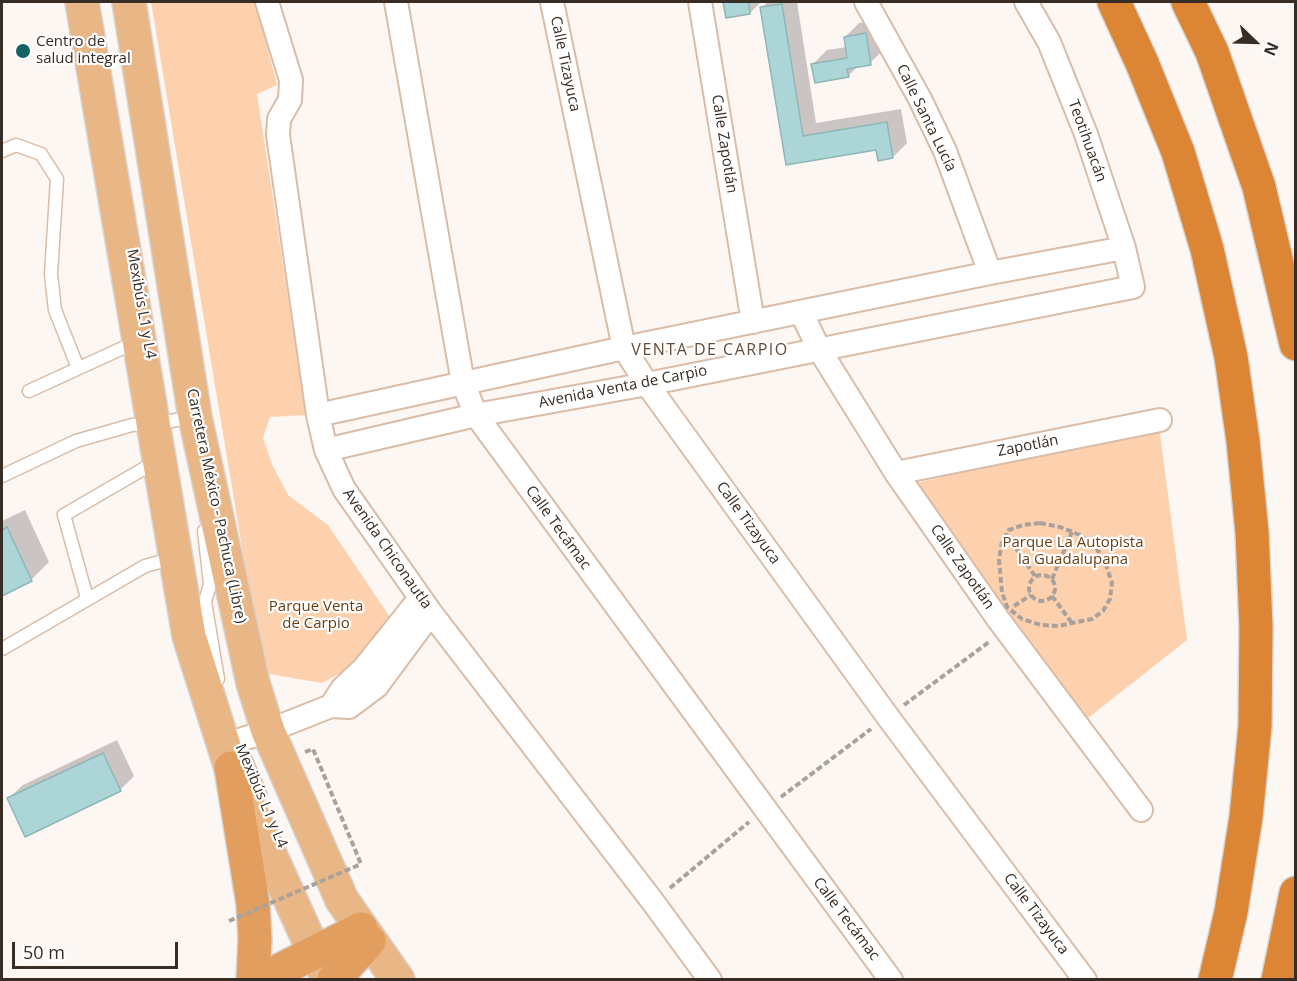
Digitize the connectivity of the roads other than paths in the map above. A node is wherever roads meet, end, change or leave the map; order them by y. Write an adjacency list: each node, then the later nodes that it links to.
1 (82, 2): 19 (main road, Carretera México - Pachuca (Libre))
2 (90, 2): 31 (lane, Mexibús L1 y L4)
3 (124, 2): 29 (lane, Mexibús L1 y L4)
4 (129, 2): 29 (main road, Carretera México - Pachuca (Libre))
5 (267, 2): 27 (street, Avenida Chiconautla)
6 (396, 2): 24 (street, Calle Tecámac)
7 (552, 2): 21 (street, Calle Tizayuca)
8 (700, 2): 18 (street, Calle Zapotlán)
9 (866, 2): 15 (street, Calle Santa Lucía)
10 (1026, 2): 14 (street, Teotihuacán)
11 (1114, 2): 54 (highway)
12 (1188, 2): 20 (highway)
13 (2, 151): 23 (lane)
14 (1124, 248): 15 (street); 16 (street, Teotihuacán)
15 (990, 273): 17 (street)
16 (1133, 287): 22 (street, Avenida Venta de Carpio)
17 (801, 312): 18 (street); 22 (street, Calle Zapotlán)
18 (753, 322): 21 (street)
19 (139, 340): 23 (lane); 31 (main road, Carretera México - Pachuca (Libre))
20 (1296, 344)
21 (624, 348): 24 (street); 25 (street, Calle Tizayuca)
22 (819, 349): 25 (street, Avenida Venta de Carpio); 34 (street, Calle Zapotlán)
23 (78, 368): 26 (lane)
24 (463, 383): 27 (street); 28 (street, Calle Tecámac)
25 (647, 384): 28 (street, Avenida Venta de Carpio); 53 (street, Calle Tizayuca)
26 (29, 391)
27 (318, 415): 32 (street, Avenida Chiconautla)
28 (476, 415): 32 (street, Avenida Venta de Carpio); 52 (street, Calle Tecámac)
29 (194, 417): 31 (lane); 38 (lane, Mexibús L1 y L4); 42 (main road, Carretera México - Pachuca (Libre))
30 (1160, 420): 34 (street, Zapotlán)
31 (157, 424): 33 (main road, Carretera México - Pachuca (Libre)); 35 (lane); 38 (lane, Mexibús L1 y L4)
32 (326, 450): 39 (street, Avenida Chiconautla)
33 (158, 460): 36 (main road, Carretera México - Pachuca (Libre)); 37 (lane)
34 (896, 473): 44 (street, Calle Zapotlán)
35 (2, 476)
36 (176, 557): 37 (lane); 42 (main road, Carretera México - Pachuca (Libre))
37 (87, 598): 40 (lane)
38 (205, 602): 41 (lane, Mexibús L1 y L4)
39 (425, 605): 42 (street); 51 (street, Avenida Chiconautla)
40 (2, 649)
41 (219, 690)
42 (239, 743): 43 (lane, Mexibús L1 y L4); 46 (main road, Carretera México - Pachuca (Libre)); 47 (main road, Carretera México - Pachuca (Libre)); 48 (highway)
43 (263, 801)
44 (1141, 810)
45 (1296, 893): 55 (highway)
46 (365, 935): 47 (highway); 50 (main road, Carretera México - Pachuca (Libre))
47 (331, 963): 49 (highway)
48 (253, 980)
49 (269, 980)
50 (398, 980)
51 (710, 980)
52 (891, 980)
53 (1085, 980)
54 (1215, 980)
55 (1278, 980)

